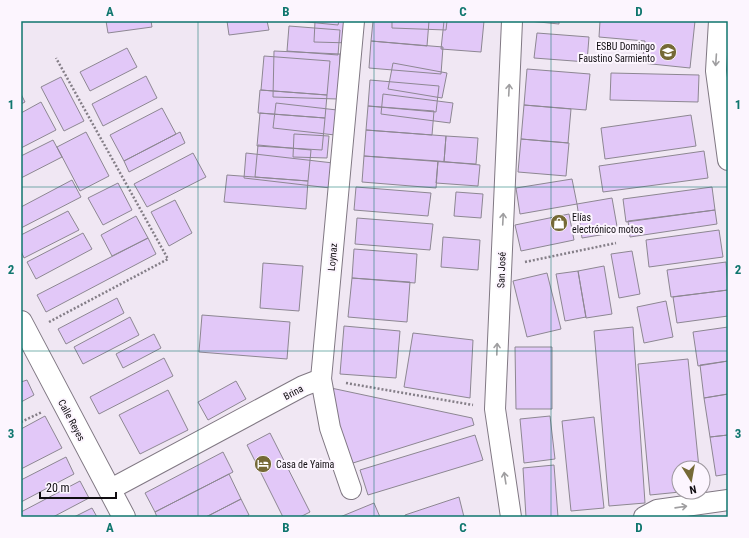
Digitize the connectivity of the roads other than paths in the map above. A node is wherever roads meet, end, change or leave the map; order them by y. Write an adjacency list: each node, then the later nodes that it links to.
1 (354, 21): 6 (street, Loynaz)
2 (512, 21): 11 (street, San José, one-way to 2)
3 (719, 21): 4 (street, one-way to 4)
4 (728, 160)
5 (24, 328): 8 (street, Calle Reyes)
6 (322, 379): 7 (street, Loynaz); 8 (street, Brina)
7 (351, 489)
8 (109, 490): 10 (street, Calle Reyes)
9 (728, 500): 12 (street, one-way to 9)
10 (124, 517)
11 (511, 517)
12 (644, 517)

